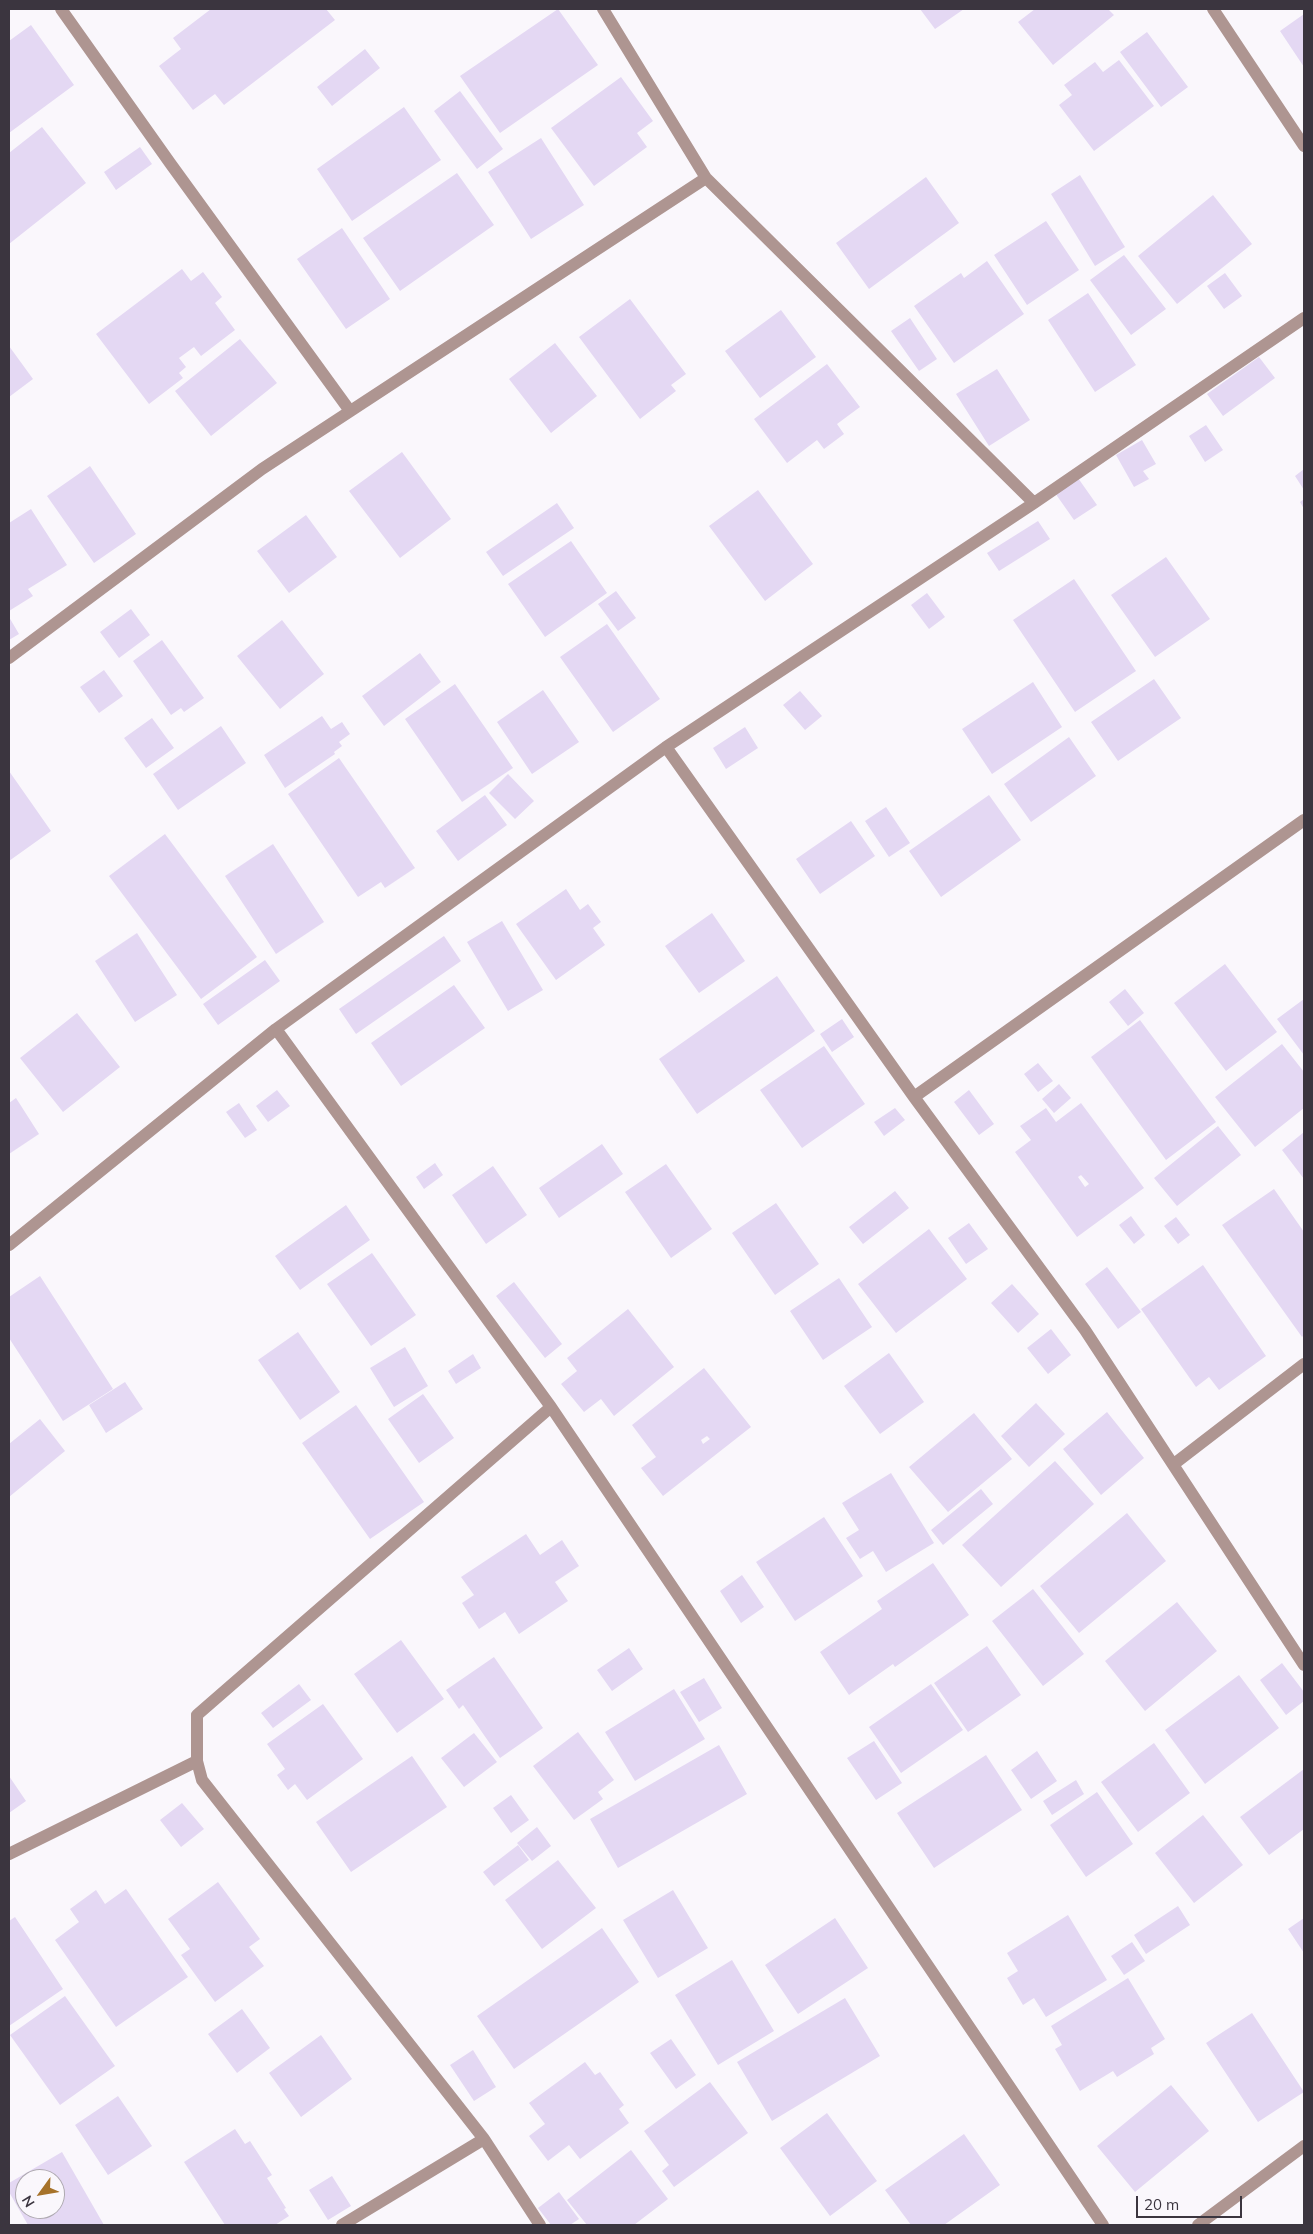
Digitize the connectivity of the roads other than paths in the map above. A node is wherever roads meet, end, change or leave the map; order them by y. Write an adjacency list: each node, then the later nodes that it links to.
1 (61, 9): 7 (street)
2 (603, 9): 5 (street)
3 (1213, 9): 4 (street)
4 (1304, 146)
5 (706, 178): 7 (street); 8 (street)
6 (1304, 318): 8 (street)
7 (350, 411): 9 (street)
8 (1034, 503): 10 (street)
9 (9, 658)
10 (666, 747): 12 (street); 13 (street)
11 (1304, 820): 13 (street)
12 (276, 1029): 14 (street); 16 (street)
13 (914, 1097): 17 (street)
14 (9, 1245)
15 (1304, 1364): 17 (street)
16 (551, 1407): 19 (street); 25 (street)
17 (1174, 1464): 18 (street)
18 (1304, 1665)
19 (197, 1761): 20 (street); 21 (street)
20 (9, 1854)
21 (484, 2139): 23 (street); 24 (street)
22 (1304, 2146): 26 (street)
23 (342, 2225)
24 (540, 2225)
25 (1103, 2225)
26 (1198, 2225)

